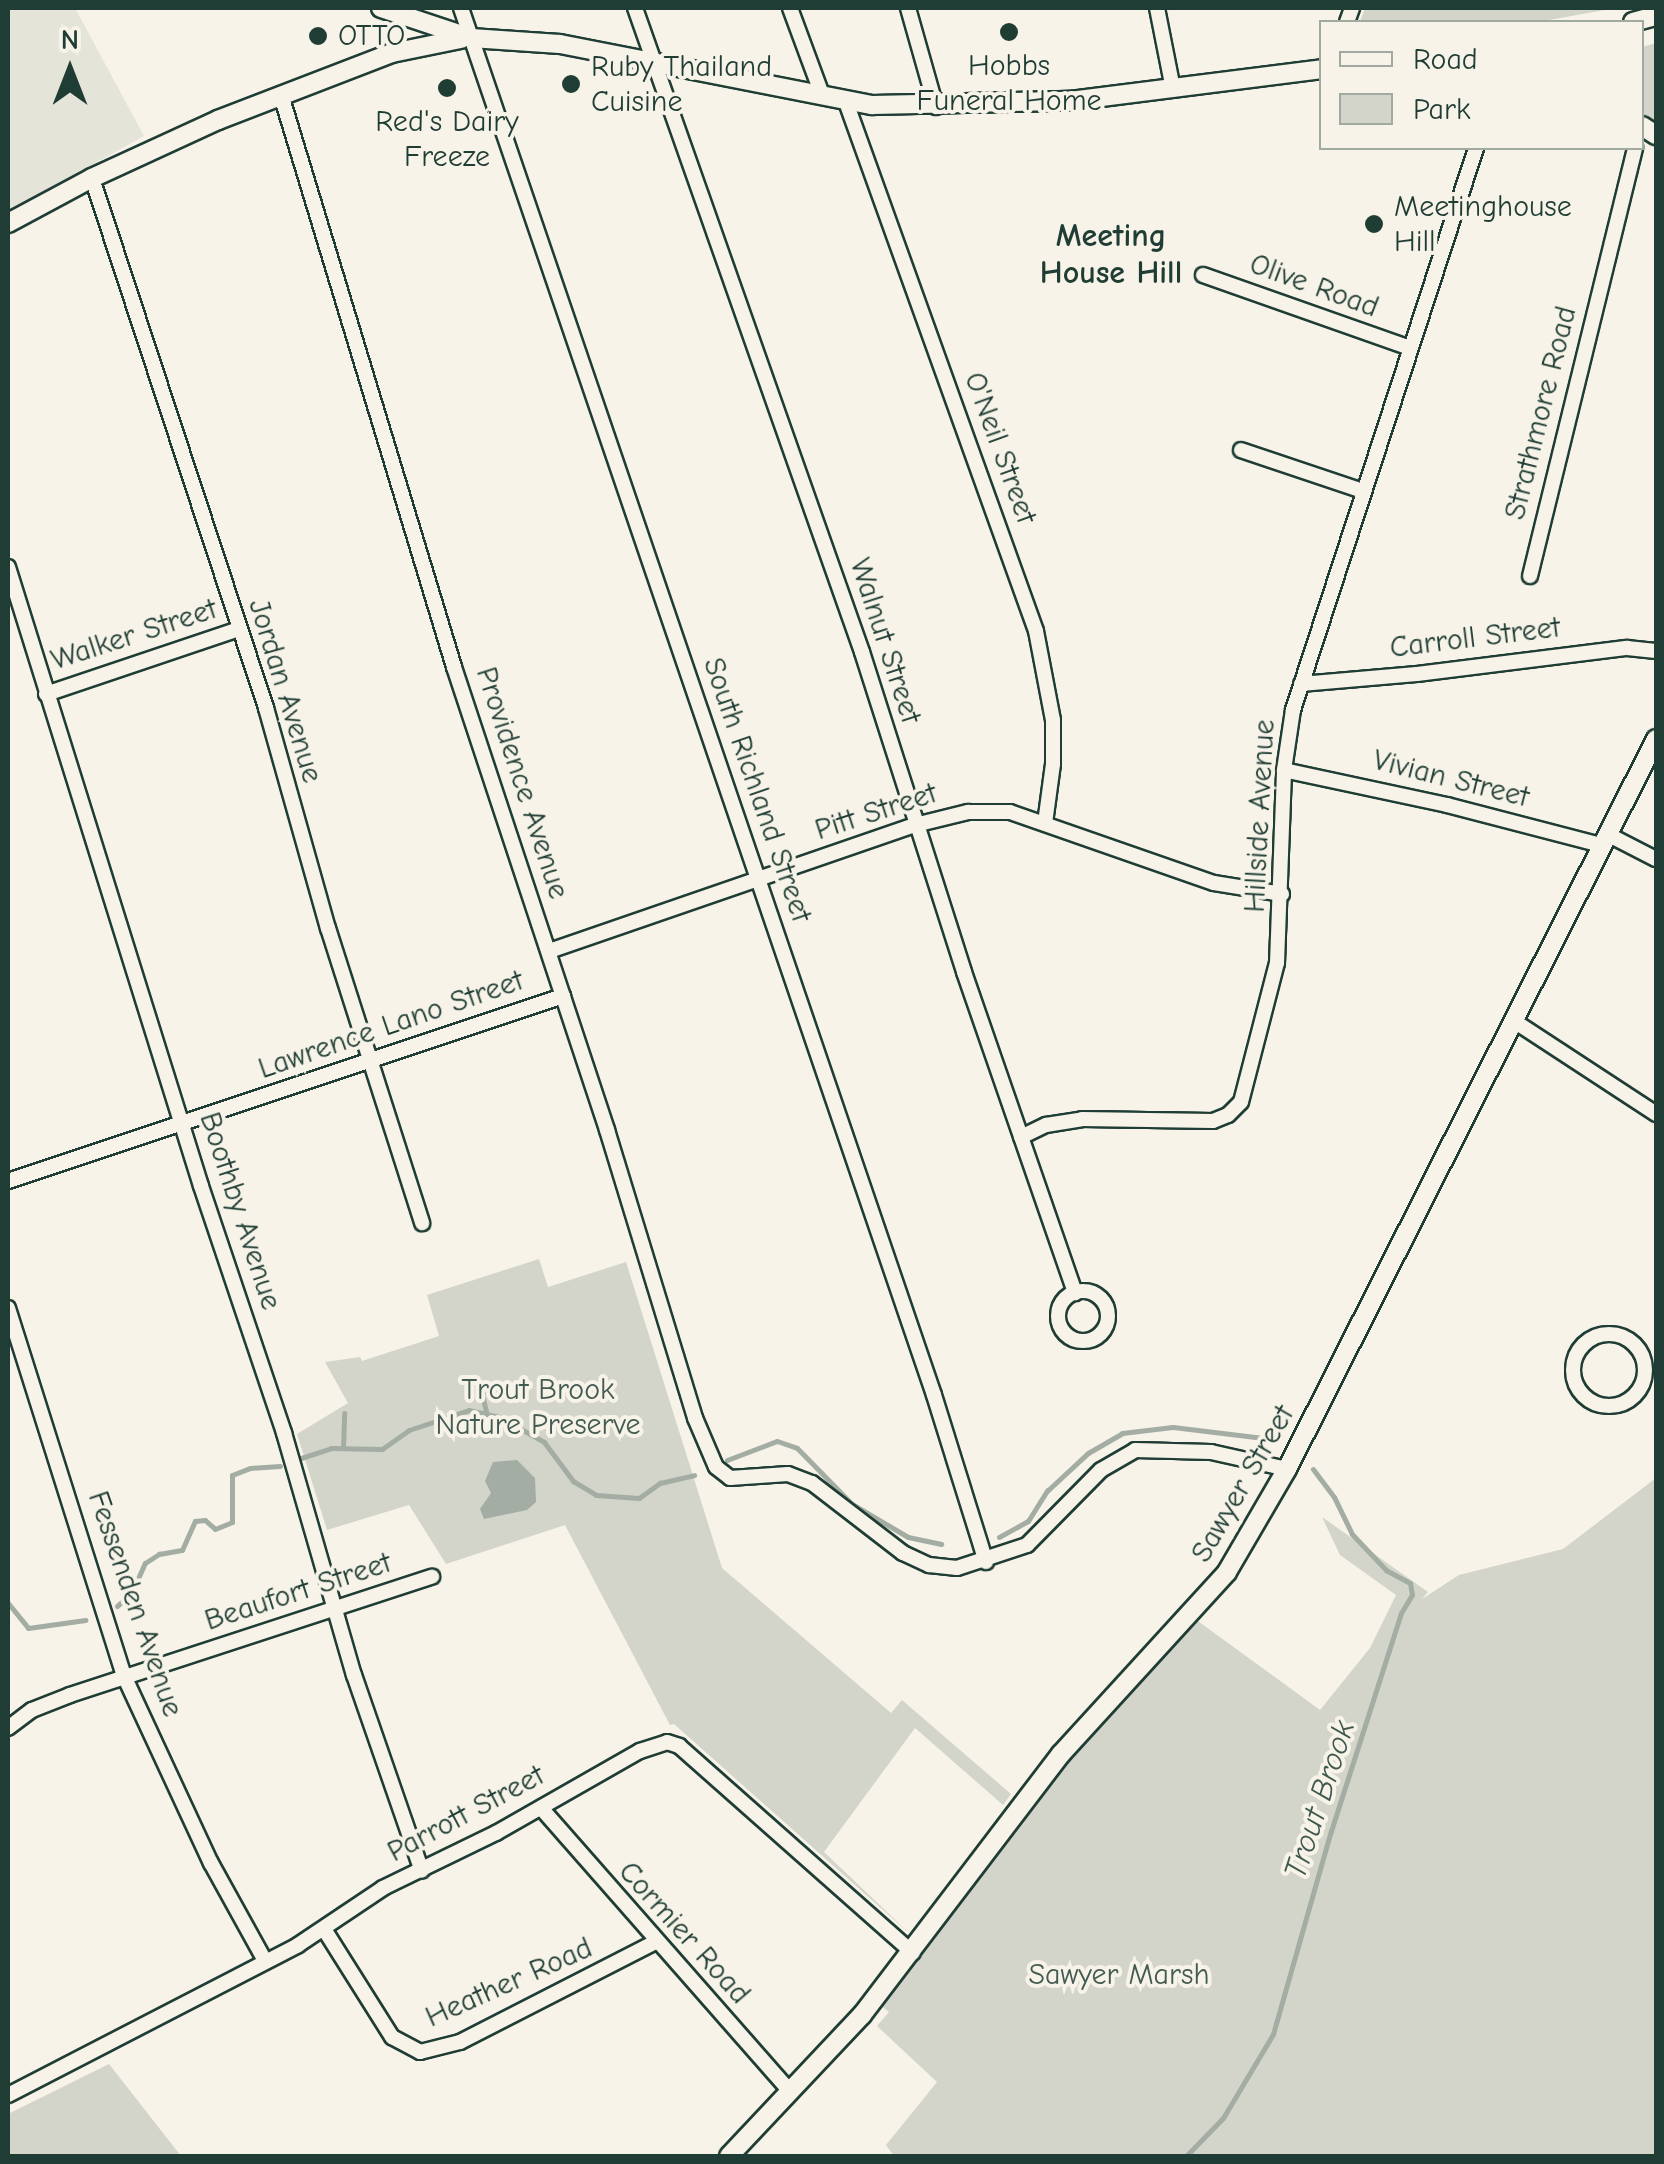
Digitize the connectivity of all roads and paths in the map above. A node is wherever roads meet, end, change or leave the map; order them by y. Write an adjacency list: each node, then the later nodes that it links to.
1 (381, 8): 7 (street)
2 (461, 8): 7 (street, South Richland Street)
3 (635, 8): 8 (street, Walnut Street)
4 (790, 8): 12 (street)
5 (908, 8): 14 (street)
6 (1157, 8): 10 (street)
7 (471, 38): 8 (street); 11 (street); 35 (street, South Richland Street)
8 (658, 64): 12 (street); 32 (street, Walnut Street)
9 (1319, 69): 10 (street)
10 (1173, 89): 14 (street)
11 (280, 96): 17 (street); 37 (street, Providence Avenue)
12 (823, 98): 13 (street)
13 (846, 102): 14 (street); 31 (street, O'Neil Street)
14 (936, 107)
15 (1475, 150): 20 (street, Hillside Avenue)
16 (1635, 150): 24 (street, Strathmore Road)
17 (92, 178): 18 (street); 25 (street, Jordan Avenue)
18 (8, 223)
19 (1203, 275): 20 (street, Olive Road)
20 (1407, 347): 22 (street, Hillside Avenue)
21 (1242, 450): 22 (street)
22 (1363, 491): 27 (street, Hillside Avenue)
23 (8, 567): 28 (street, Boothby Avenue)
24 (1530, 576)
25 (239, 629): 28 (street, Walker Street); 40 (street, Jordan Avenue)
26 (1656, 652): 27 (street, Carroll Street)
27 (1301, 684): 30 (street, Hillside Avenue)
28 (46, 694): 42 (street, Boothby Avenue)
29 (1656, 739): 33 (street, Sawyer Street)
30 (1284, 770): 33 (street, Vivian Street); 36 (street, Hillside Avenue)
31 (1045, 822): 32 (street, Pitt Street); 36 (street, Pitt Street)
32 (916, 825): 35 (street, Pitt Street); 43 (street, Walnut Street)
33 (1606, 841): 34 (street, Vivian Street); 39 (street, Sawyer Street)
34 (1656, 859)
35 (758, 882): 37 (street, Pitt Street); 50 (street, South Richland Street)
36 (1282, 894): 43 (street, Hillside Avenue)
37 (549, 952): 38 (street, Providence Avenue)
38 (563, 996): 40 (street, Lawrence Lano Street); 50 (street, Providence Avenue)
39 (1514, 1021): 41 (street); 49 (street, Sawyer Street)
40 (373, 1061): 42 (street, Lawrence Lano Street); 45 (street, Jordan Avenue)
41 (1656, 1114)
42 (182, 1123): 44 (street, Lawrence Lano Street); 52 (street, Boothby Avenue)
43 (1022, 1137): 46 (street, Walnut Street)
44 (8, 1181)
45 (422, 1222)
46 (1075, 1293)
47 (8, 1308): 53 (street, Fessenden Avenue)
48 (1650, 1359): 48 (street)
49 (1287, 1468): 50 (street); 59 (street, Sawyer Street)
50 (986, 1562)
51 (432, 1577): 52 (street, Beaufort Street)
52 (335, 1611): 53 (street, Beaufort Street); 56 (street, Boothby Avenue)
53 (125, 1678): 54 (street, Beaufort Street); 60 (street, Fessenden Avenue)
54 (8, 1728)
55 (540, 1808): 56 (street, Parrott Street); 58 (street, Cormier Road); 59 (street, Parrott Street)
56 (422, 1871): 57 (street, Parrott Street)
57 (324, 1929): 58 (street, Heather Road); 60 (street, Parrott Street)
58 (656, 1942): 61 (street, Cormier Road)
59 (913, 1953): 61 (street, Sawyer Street)
60 (265, 1961): 62 (street, Parrott Street)
61 (790, 2091): 63 (street, Sawyer Street)
62 (8, 2095)
63 (729, 2156)

